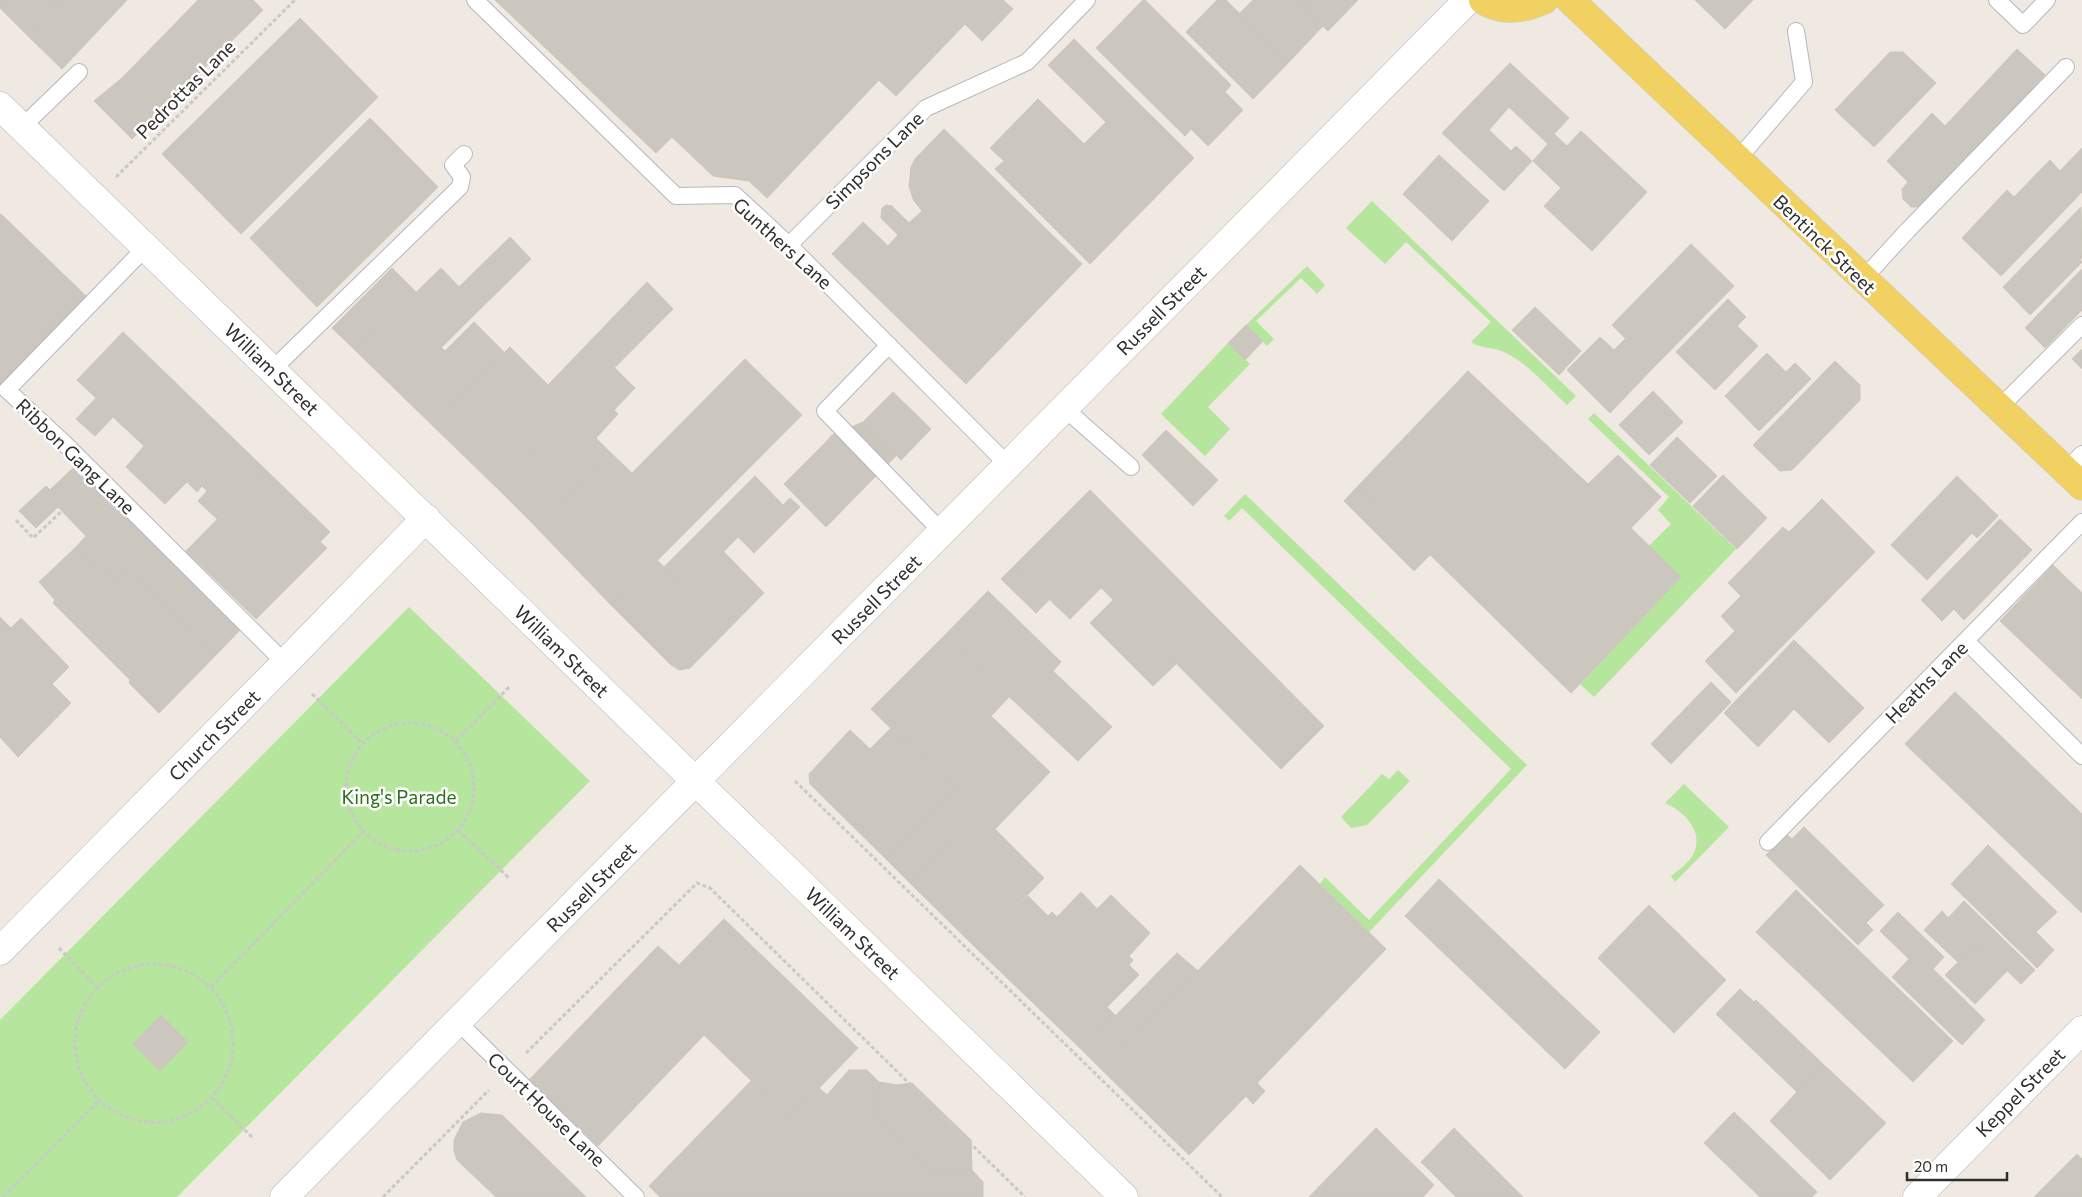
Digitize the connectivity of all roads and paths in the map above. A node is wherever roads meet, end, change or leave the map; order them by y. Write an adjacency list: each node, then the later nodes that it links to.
1 (295, 0): 17 (path, Pedrottas Lane)
2 (475, 0): 18 (lane, Gunthers Lane)
3 (1086, 0): 18 (lane, Simpsons Lane)
4 (1468, 0): 25 (street, Russell Street)
5 (1483, 0): 6 (main road)
6 (1544, 0)
7 (1570, 0): 16 (main road, Bentinck Street)
8 (1997, 0): 9 (lane)
9 (2047, 0)
10 (1796, 31): 16 (lane)
11 (2066, 67): 20 (lane)
12 (79, 72): 14 (lane)
13 (0, 106): 14 (street, William Street)
14 (22, 127): 17 (street, William Street)
15 (464, 154): 23 (lane)
16 (1737, 160): 20 (main road, Bentinck Street)
17 (95, 197): 19 (street, William Street)
18 (789, 244): 22 (lane, Gunthers Lane)
19 (146, 247): 23 (street, William Street); 24 (lane, Ribbon Gang Lane)
20 (1862, 280): 26 (main road, Bentinck Street)
21 (2082, 325): 26 (lane)
22 (889, 345): 27 (lane, Gunthers Lane); 34 (lane)
23 (272, 370): 31 (street, William Street)
24 (4, 394): 36 (lane, Ribbon Gang Lane)
25 (1064, 408): 27 (street, Russell Street); 28 (lane)
26 (1999, 408): 29 (main road, Bentinck Street)
27 (1008, 465): 34 (street, Russell Street)
28 (1131, 468)
29 (2077, 470)
30 (62, 511): 32 (path)
31 (426, 518): 36 (street, Church Street); 42 (street, William Street)
32 (16, 520)
33 (2082, 522): 35 (lane, Heaths Lane)
34 (942, 532): 42 (street, Russell Street)
35 (1966, 641): 41 (lane); 46 (lane, Heaths Lane)
36 (285, 664): 49 (street, Church Street)
37 (509, 687): 39 (path)
38 (312, 694): 40 (path)
39 (456, 741): 40 (path); 44 (path)
40 (362, 743): 45 (path)
41 (2082, 756)
42 (696, 781): 52 (street, Russell Street); 63 (street, William Street)
43 (795, 781): 64 (path)
44 (458, 830): 45 (path); 47 (path)
45 (364, 832): 50 (path)
46 (1768, 842)
47 (509, 878)
48 (59, 948): 51 (path)
49 (0, 951)
50 (211, 986): 51 (path); 55 (path)
51 (98, 988): 56 (path)
52 (458, 1022): 54 (lane, Court House Lane); 59 (street, Russell Street)
53 (2082, 1030): 65 (street, Keppel Street)
54 (508, 1071): 60 (path); 61 (lane, Court House Lane); 62 (path)
55 (212, 1098): 56 (path); 57 (path)
56 (99, 1101): 58 (path)
57 (252, 1137)
58 (3, 1197)
59 (284, 1197)
60 (383, 1197)
61 (636, 1197)
62 (1025, 1197)
63 (1124, 1197)
64 (1222, 1197)
65 (1917, 1197)

